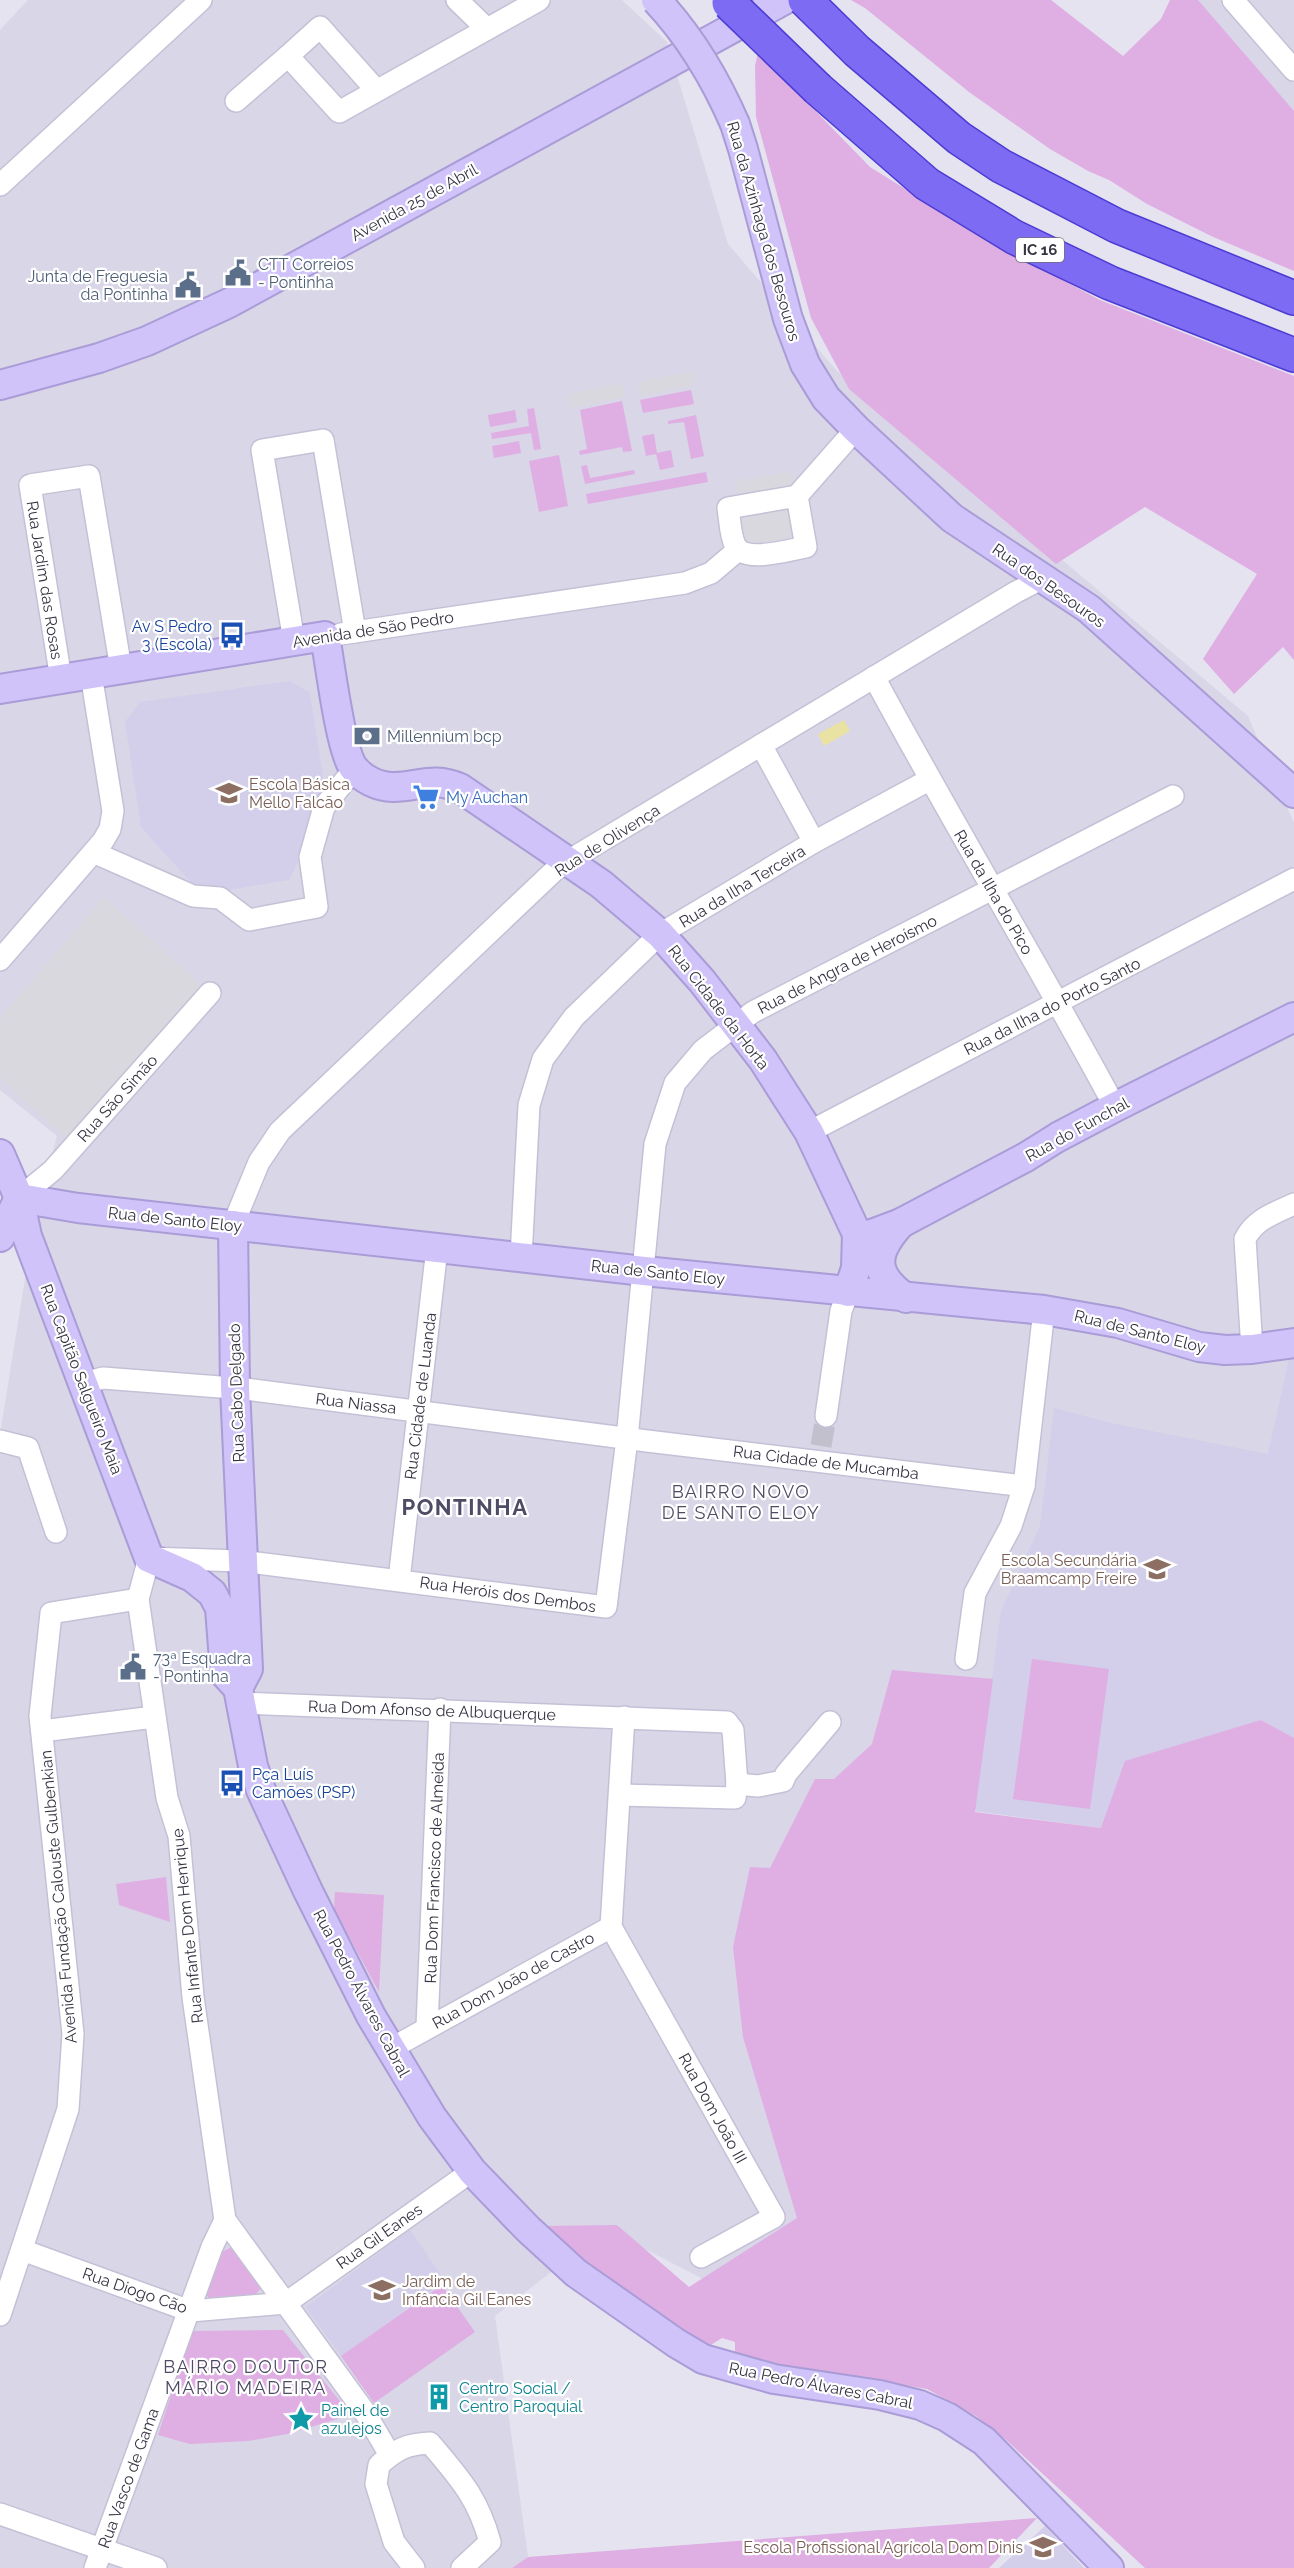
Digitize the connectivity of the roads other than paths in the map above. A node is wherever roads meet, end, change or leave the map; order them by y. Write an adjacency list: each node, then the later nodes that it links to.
1 (201, 0): 14 (street)
2 (457, 0): 9 (street)
3 (539, 0): 9 (street)
4 (656, 0): 18 (street, Rua da Azinhaga dos Besouros, bridge)
5 (784, 0): 17 (street, Avenida 25 de Abril)
6 (805, 0): 15 (highway)
7 (1233, 0): 11 (street)
8 (727, 2): 16 (highway, IC 16, bridge)
9 (487, 29): 12 (street)
10 (288, 56): 12 (street); 12 (street); 13 (street)
11 (1294, 70)
12 (377, 91)
13 (236, 101)
14 (0, 184)
15 (1294, 298)
16 (1294, 356)
17 (1, 379)
18 (856, 429): 19 (street); 21 (street, Rua dos Besouros)
19 (797, 496): 20 (street); 20 (street)
20 (738, 550): 22 (street, Avenida de São Pedro)
21 (1043, 578): 27 (street, Rua de Olivença); 33 (street, Rua dos Besouros)
22 (355, 632): 23 (street, Avenida de São Pedro); 24 (street)
23 (326, 636): 24 (street, Avenida de São Pedro); 31 (street)
24 (294, 641): 25 (street, Avenida de São Pedro)
25 (121, 669): 26 (street, Avenida de São Pedro); 28 (street, Rua Jardim das Rosas)
26 (90, 674): 28 (street, Avenida de São Pedro); 36 (street)
27 (874, 677): 30 (street, Rua de Olivença); 32 (street, Rua da Ilha do Pico)
28 (61, 679): 29 (street, Avenida de São Pedro)
29 (0, 689)
30 (761, 745): 35 (street); 37 (street, Rua de Olivença)
31 (354, 769): 36 (street); 37 (street, Rua Cidade da Horta)
32 (929, 780): 35 (street, Rua da Ilha Terceira); 39 (street, Rua da Ilha do Pico)
33 (1294, 793)
34 (1173, 796): 39 (street, Rua de Angra de Heroísmo)
35 (814, 842): 40 (street, Rua da Ilha Terceira)
36 (95, 853): 41 (street)
37 (568, 861): 40 (street, Rua Cidade da Horta); 52 (street, Rua de Olivença)
38 (1294, 879): 43 (street, Rua da Ilha do Porto Santo)
39 (993, 890): 43 (street, Rua da Ilha do Pico); 45 (street, Rua de Angra de Heroísmo)
40 (660, 934): 45 (street, Rua Cidade da Horta); 56 (street, Rua da Ilha Terceira)
41 (0, 960)
42 (210, 993): 49 (street, Rua São Simão)
43 (1058, 1002): 46 (street, Rua da Ilha do Pico); 47 (street, Rua da Ilha do Porto Santo)
44 (1294, 1017): 46 (street, Rua do Funchal)
45 (736, 1023): 47 (street, Rua Cidade da Horta); 57 (street, Rua de Angra de Heroísmo)
46 (1115, 1107): 51 (street, Rua do Funchal)
47 (809, 1132): 53 (street, Rua Cidade da Horta)
48 (0, 1154): 49 (street, Rua Capitão Salgueiro Maia)
49 (19, 1198): 52 (street, Rua de Santo Eloy); 54 (street); 63 (street, Rua Capitão Salgueiro Maia)
50 (1294, 1204): 62 (street)
51 (901, 1223): 53 (street, Rua do Funchal); 59 (street)
52 (233, 1225): 55 (street, Rua de Santo Eloy); 64 (street, Rua Cabo Delgado)
53 (857, 1234): 58 (street)
54 (0, 1237)
55 (437, 1248): 56 (street, Rua de Santo Eloy); 65 (street, Rua Cidade de Luanda)
56 (521, 1257): 57 (street, Rua de Santo Eloy)
57 (644, 1271): 58 (street, Rua de Santo Eloy); 67 (street, Rua de Angra de Heroísmo)
58 (848, 1292): 59 (street, Rua de Santo Eloy); 66 (street)
59 (906, 1298): 60 (street, Rua de Santo Eloy)
60 (1044, 1310): 62 (street, Rua de Santo Eloy); 69 (street)
61 (1294, 1343): 62 (street, Rua de Santo Eloy)
62 (1252, 1349)
63 (84, 1383): 64 (street, Rua Niassa); 71 (street, Rua Capitão Salgueiro Maia)
64 (235, 1388): 65 (street, Rua Niassa); 72 (street, Rua Cabo Delgado)
65 (418, 1411): 67 (street, Rua Niassa); 73 (street, Rua Cidade de Luanda)
66 (826, 1416)
67 (627, 1438): 69 (street, Rua Cidade de Mucamba); 73 (street, Rua Heróis dos Dembos)
68 (0, 1441): 70 (street)
69 (1024, 1486): 75 (street)
70 (56, 1532)
71 (149, 1558): 72 (street, Rua Heróis dos Dembos); 74 (street); 76 (street, Rua Pedro Álvares Cabral)
72 (242, 1561): 73 (street, Rua Heróis dos Dembos); 76 (street, Rua Cabo Delgado)
73 (399, 1580)
74 (138, 1599): 78 (street, Rua Infante Dom Henrique); 81 (street, Avenida Fundação Calouste Gulbenkian)
75 (966, 1659)
76 (239, 1696): 77 (street, Rua Dom Afonso de Albuquerque); 86 (street, Rua Pedro Álvares Cabral)
77 (440, 1709): 79 (street, Rua Dom Afonso de Albuquerque); 85 (street, Rua Dom Francisco de Almeida)
78 (154, 1717): 81 (street); 88 (street, Rua Infante Dom Henrique)
79 (624, 1717): 82 (street, Rua Dom Afonso de Albuquerque); 83 (street, Rua Dom João de Castro)
80 (830, 1722): 82 (street)
81 (42, 1731): 89 (street, Avenida Fundação Calouste Gulbenkian)
82 (737, 1784): 83 (street)
83 (620, 1795): 84 (street, Rua Dom João de Castro)
84 (611, 1927): 85 (street, Rua Dom João de Castro); 90 (street, Rua Dom João III)
85 (427, 2027): 86 (street, Rua Dom João de Castro)
86 (390, 2049): 87 (street, Rua Pedro Álvares Cabral)
87 (472, 2171): 91 (street, Rua Gil Eanes); 100 (street, Rua Pedro Álvares Cabral)
88 (225, 2220): 91 (street); 92 (street, Rua Vasco de Gama)
89 (22, 2250): 92 (street, Rua Diogo Cão); 93 (street, Avenida Fundação Calouste Gulbenkian)
90 (701, 2257)
91 (286, 2303): 92 (street, Rua Diogo Cão); 94 (street)
92 (190, 2311): 96 (street, Rua Vasco de Gama)
93 (0, 2315)
94 (390, 2455): 98 (street); 99 (street)
95 (0, 2514): 96 (street)
96 (98, 2559): 97 (street)
97 (156, 2568)
98 (414, 2568)
99 (462, 2568)
100 (1109, 2568)

